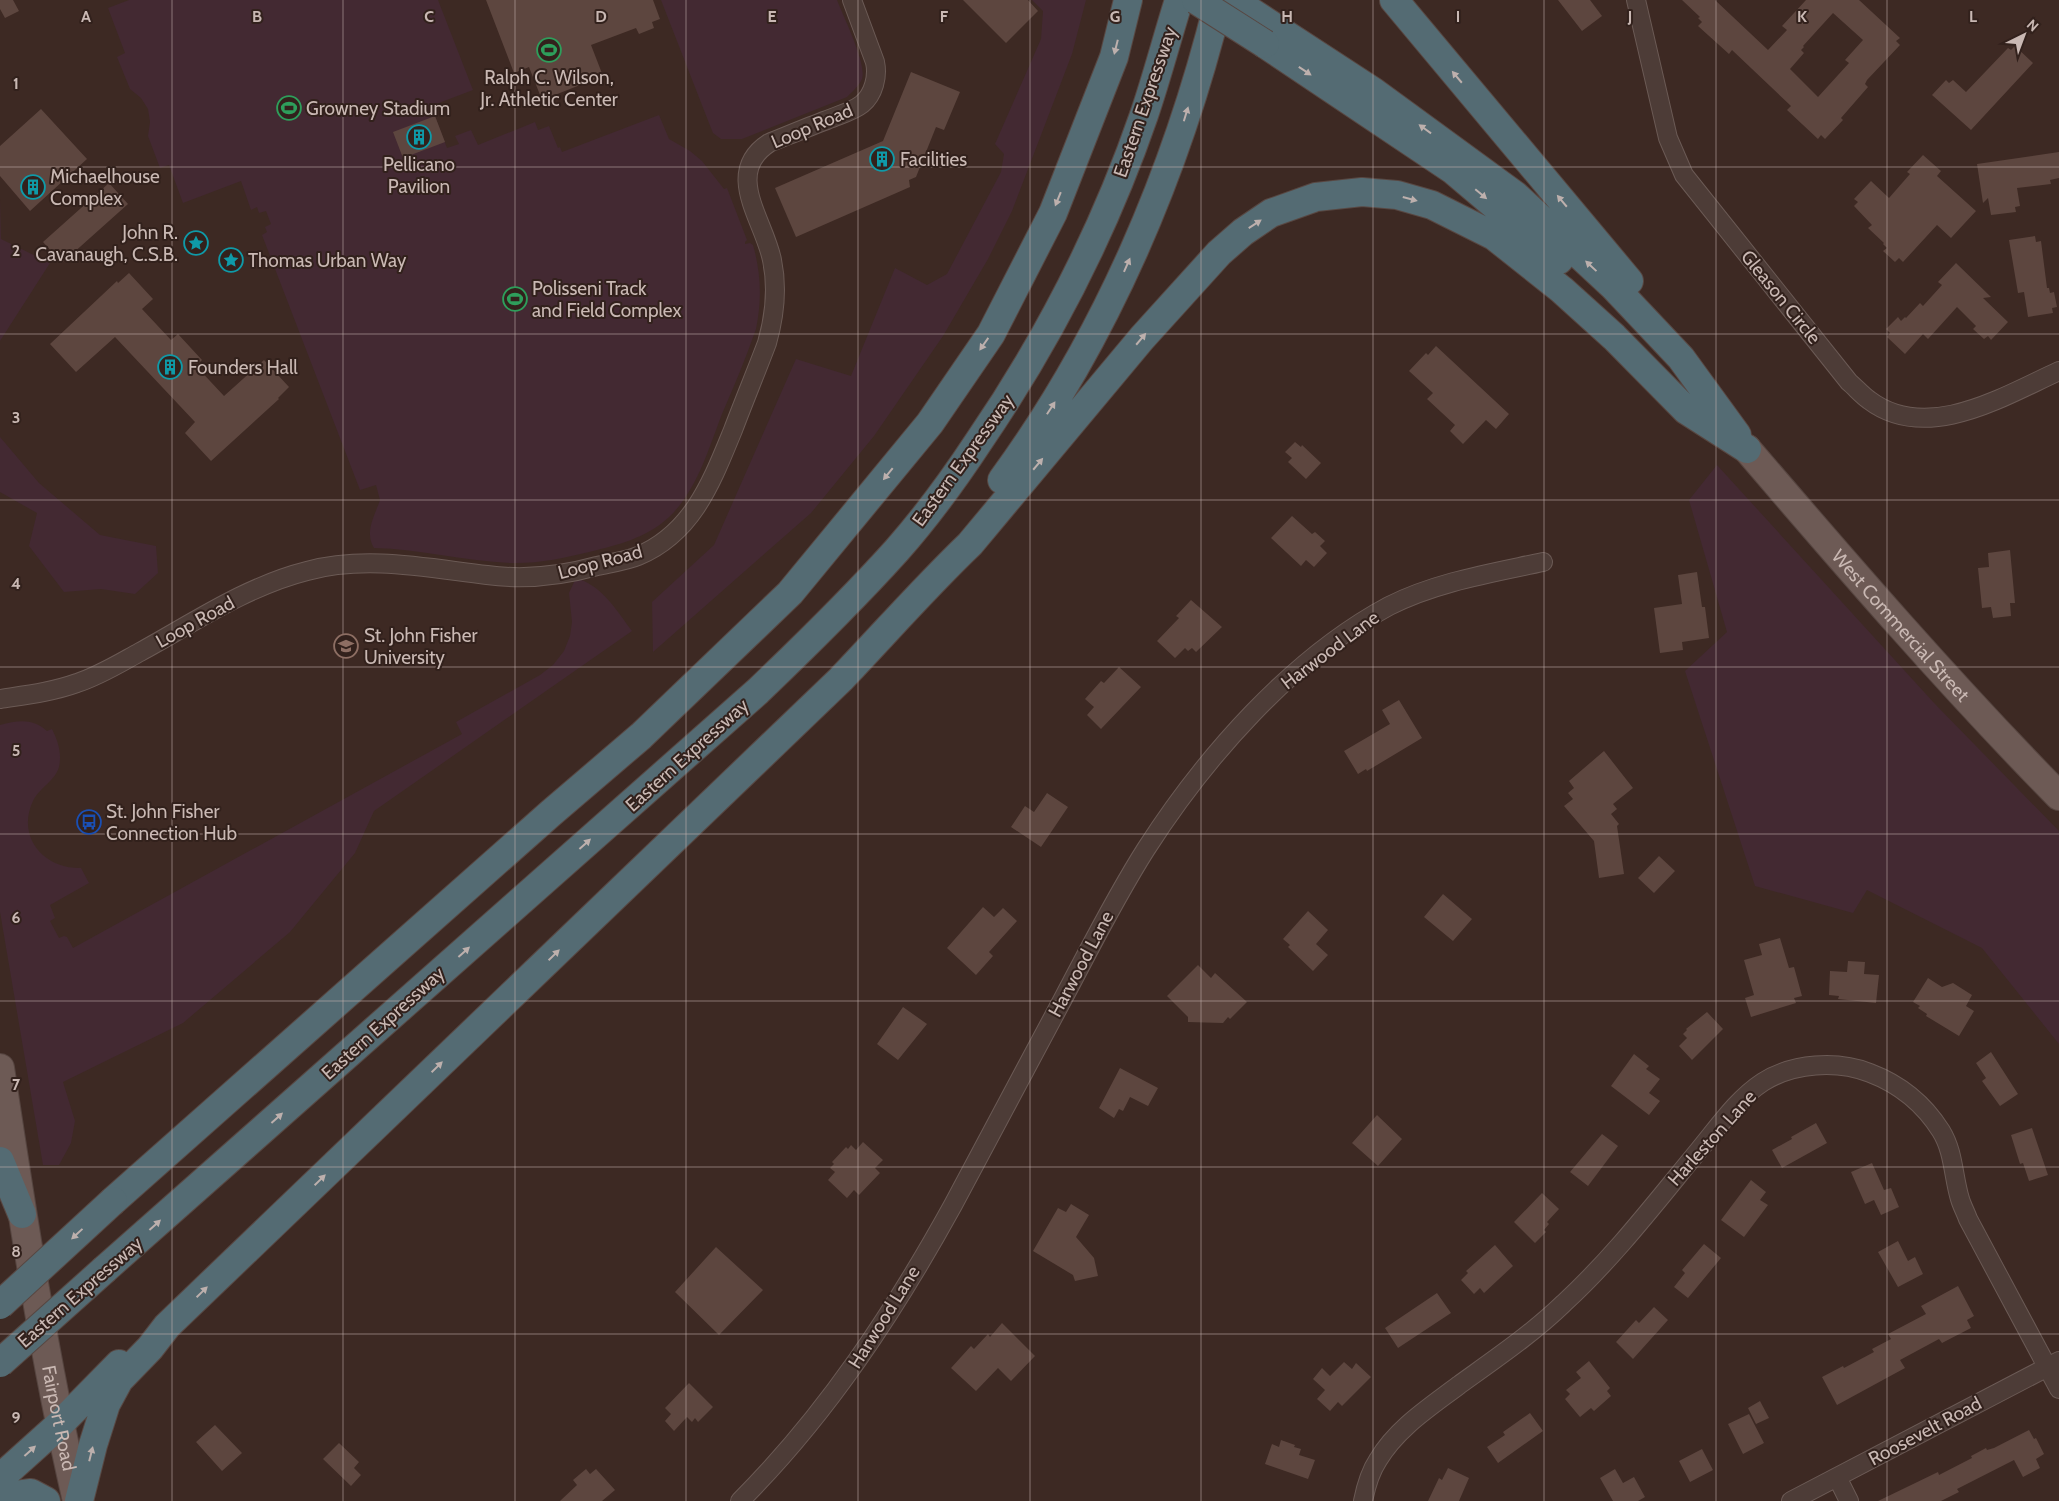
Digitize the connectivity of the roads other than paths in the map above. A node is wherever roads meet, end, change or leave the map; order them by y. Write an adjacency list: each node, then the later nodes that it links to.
1 (852, 0): 14 (street, Loop Road)
2 (1128, 0): 19 (highway, one-way to 19, bridge)
3 (1179, 0): 21 (highway, Eastern Expressway, one-way to 3, bridge)
4 (1196, 0): 9 (highway, bridge)
5 (1219, 0): 13 (highway, one-way to 5)
6 (1233, 0): 9 (highway)
7 (1394, 0): 11 (highway, one-way to 7)
8 (1636, 0): 10 (street, Gleason Circle)
9 (1267, 33): 11 (highway)
10 (2059, 371)
11 (1747, 449): 13 (highway, one-way to 11); 15 (main road, West Commercial Street)
12 (1543, 562): 30 (street, Harwood Lane)
13 (934, 578): 20 (highway, one-way to 13)
14 (0, 700)
15 (2059, 796)
16 (0, 1068): 18 (main road, Fairport Road)
17 (0, 1161): 18 (highway)
18 (22, 1214): 24 (main road, Fairport Road)
19 (0, 1305)
20 (167, 1326): 24 (highway); 29 (highway, one-way to 20)
21 (0, 1363)
22 (2053, 1364): 23 (street, Harleston Lane); 25 (street, Roosevelt Road); 31 (street, Harleston Lane)
23 (2059, 1389)
24 (59, 1425): 26 (highway, one-way to 24); 29 (main road, Fairport Road)
25 (1837, 1477): 32 (street, Roosevelt Road); 33 (street)
26 (0, 1478)
27 (0, 1497): 28 (highway)
28 (46, 1501)
29 (78, 1501)
30 (740, 1501)
31 (1363, 1501)
32 (1791, 1501)
33 (1849, 1501)

